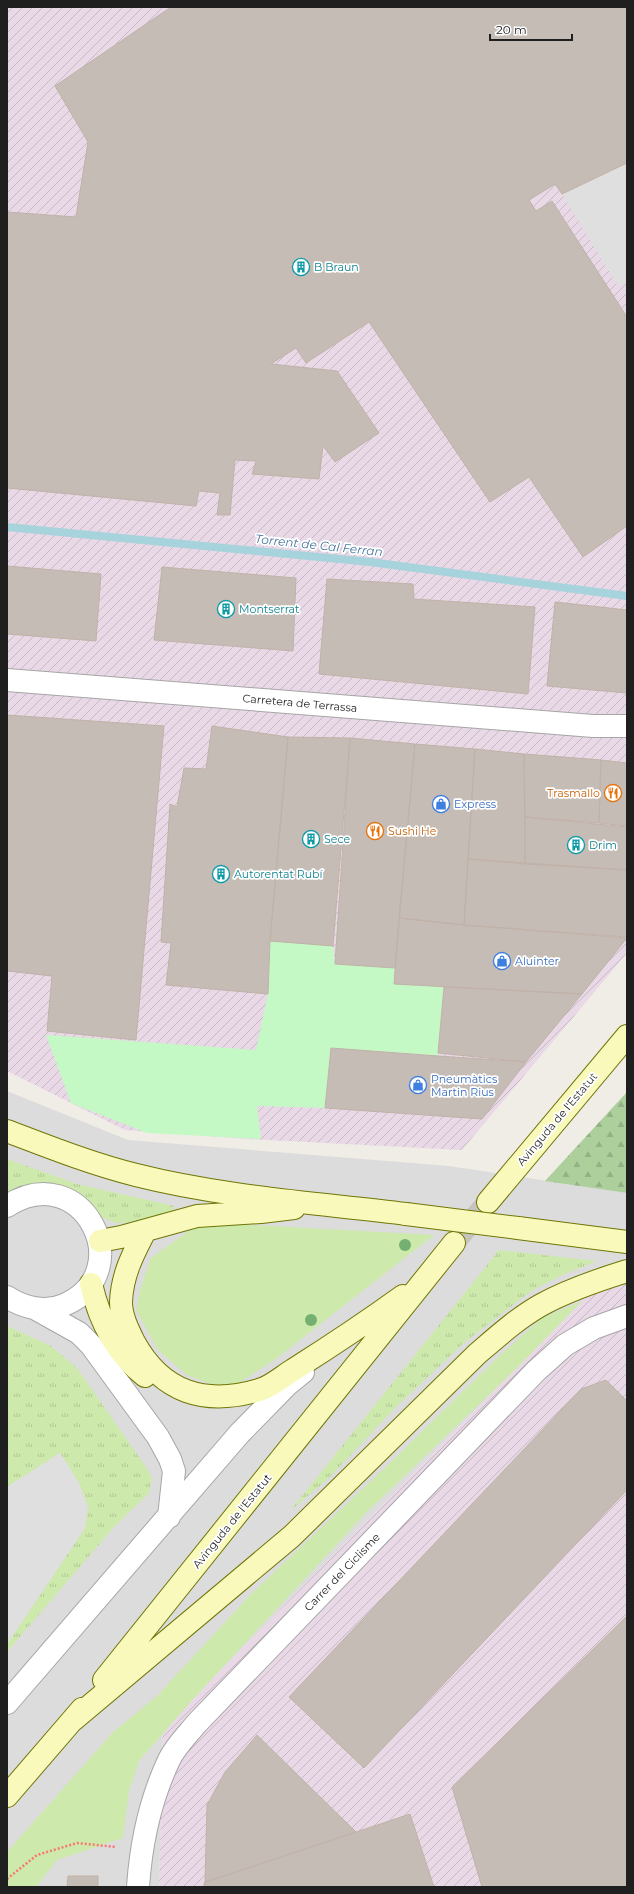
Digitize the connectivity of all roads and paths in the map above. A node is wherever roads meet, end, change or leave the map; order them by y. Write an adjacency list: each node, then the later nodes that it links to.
1 (7, 680): 2 (street, Carretera de Terrassa)
2 (593, 726): 3 (street); 4 (street)
3 (627, 726)
4 (627, 732)
5 (627, 1036): 7 (main road, Avinguda de l'Estatut)
6 (7, 1131): 8 (main road)
7 (488, 1202)
8 (325, 1204): 10 (main road); 12 (main road, bridge)
9 (7, 1206): 11 (street)
10 (145, 1231): 11 (main road); 21 (main road)
11 (100, 1241): 16 (street)
12 (627, 1242)
13 (454, 1243): 15 (main road, Avinguda de l'Estatut)
14 (627, 1270): 24 (main road)
15 (426, 1278): 20 (main road); 24 (main road, Avinguda de l'Estatut)
16 (91, 1284): 18 (street); 21 (main road)
17 (7, 1297): 18 (street)
18 (36, 1309): 22 (street)
19 (627, 1316): 26 (street, Carrer del Ciclisme)
20 (352, 1333): 21 (main road); 22 (street)
21 (261, 1390)
22 (169, 1517): 23 (street)
23 (7, 1703)
24 (73, 1720): 25 (main road, Avinguda de l'Estatut)
25 (7, 1796)
26 (140, 1851): 27 (path); 28 (street, Carrer del Ciclisme)
27 (7, 1879)
28 (138, 1887)

